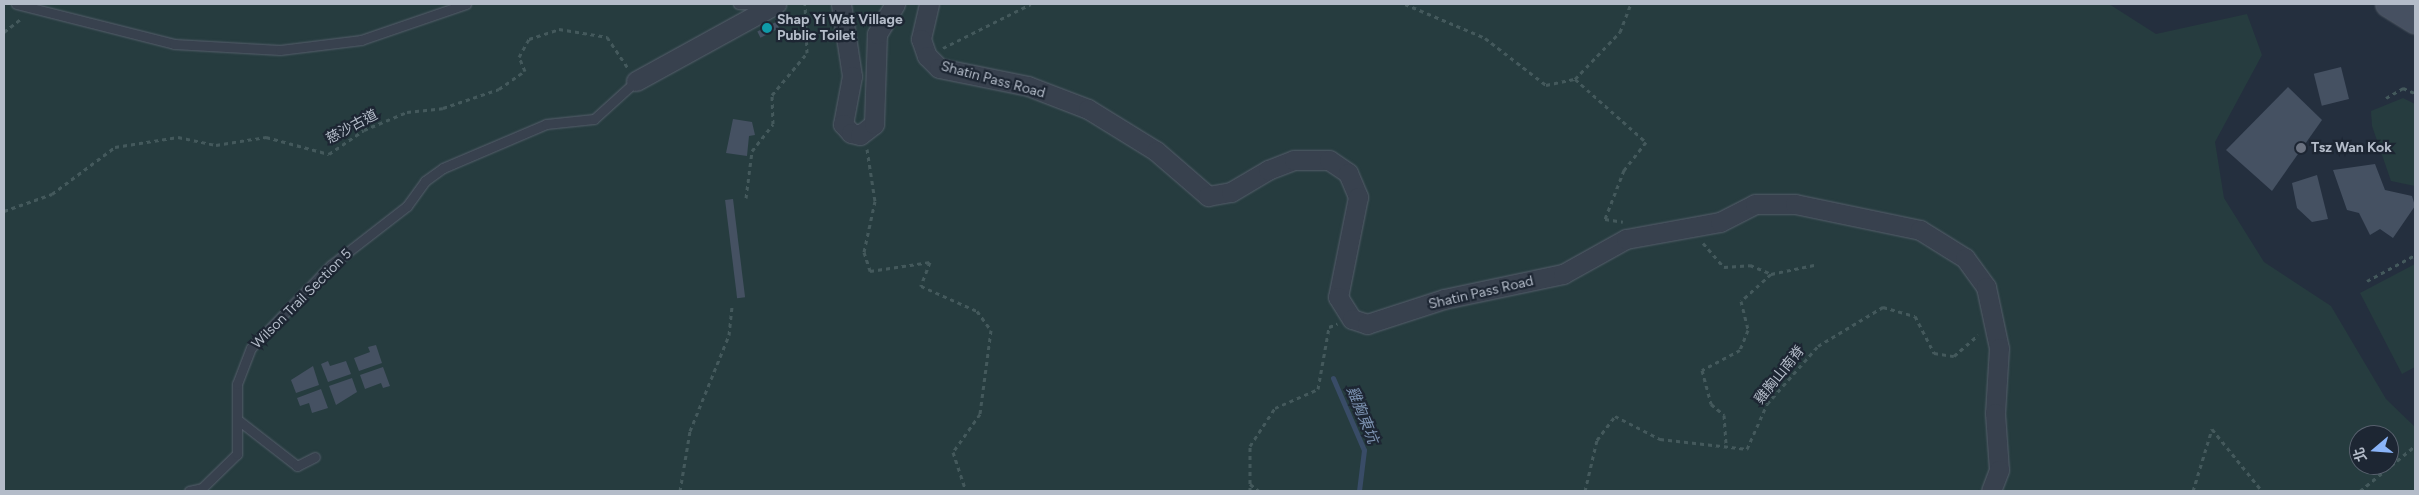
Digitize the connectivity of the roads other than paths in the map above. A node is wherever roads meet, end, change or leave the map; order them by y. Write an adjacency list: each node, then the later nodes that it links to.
1 (16, 4): 2 (lane)
2 (466, 4)
3 (738, 4): 4 (lane)
4 (775, 4): 10 (street, Wilson Trail Section 5)
5 (841, 4): 6 (street)
6 (895, 4)
7 (928, 4): 14 (street, Shatin Pass Road)
8 (2389, 4): 9 (main road)
9 (2415, 20)
10 (636, 81): 11 (lane, Wilson Trail Section 5)
11 (238, 420): 12 (lane); 13 (lane, Wilson Trail Section 5)
12 (315, 457)
13 (189, 491)
14 (1991, 491)

